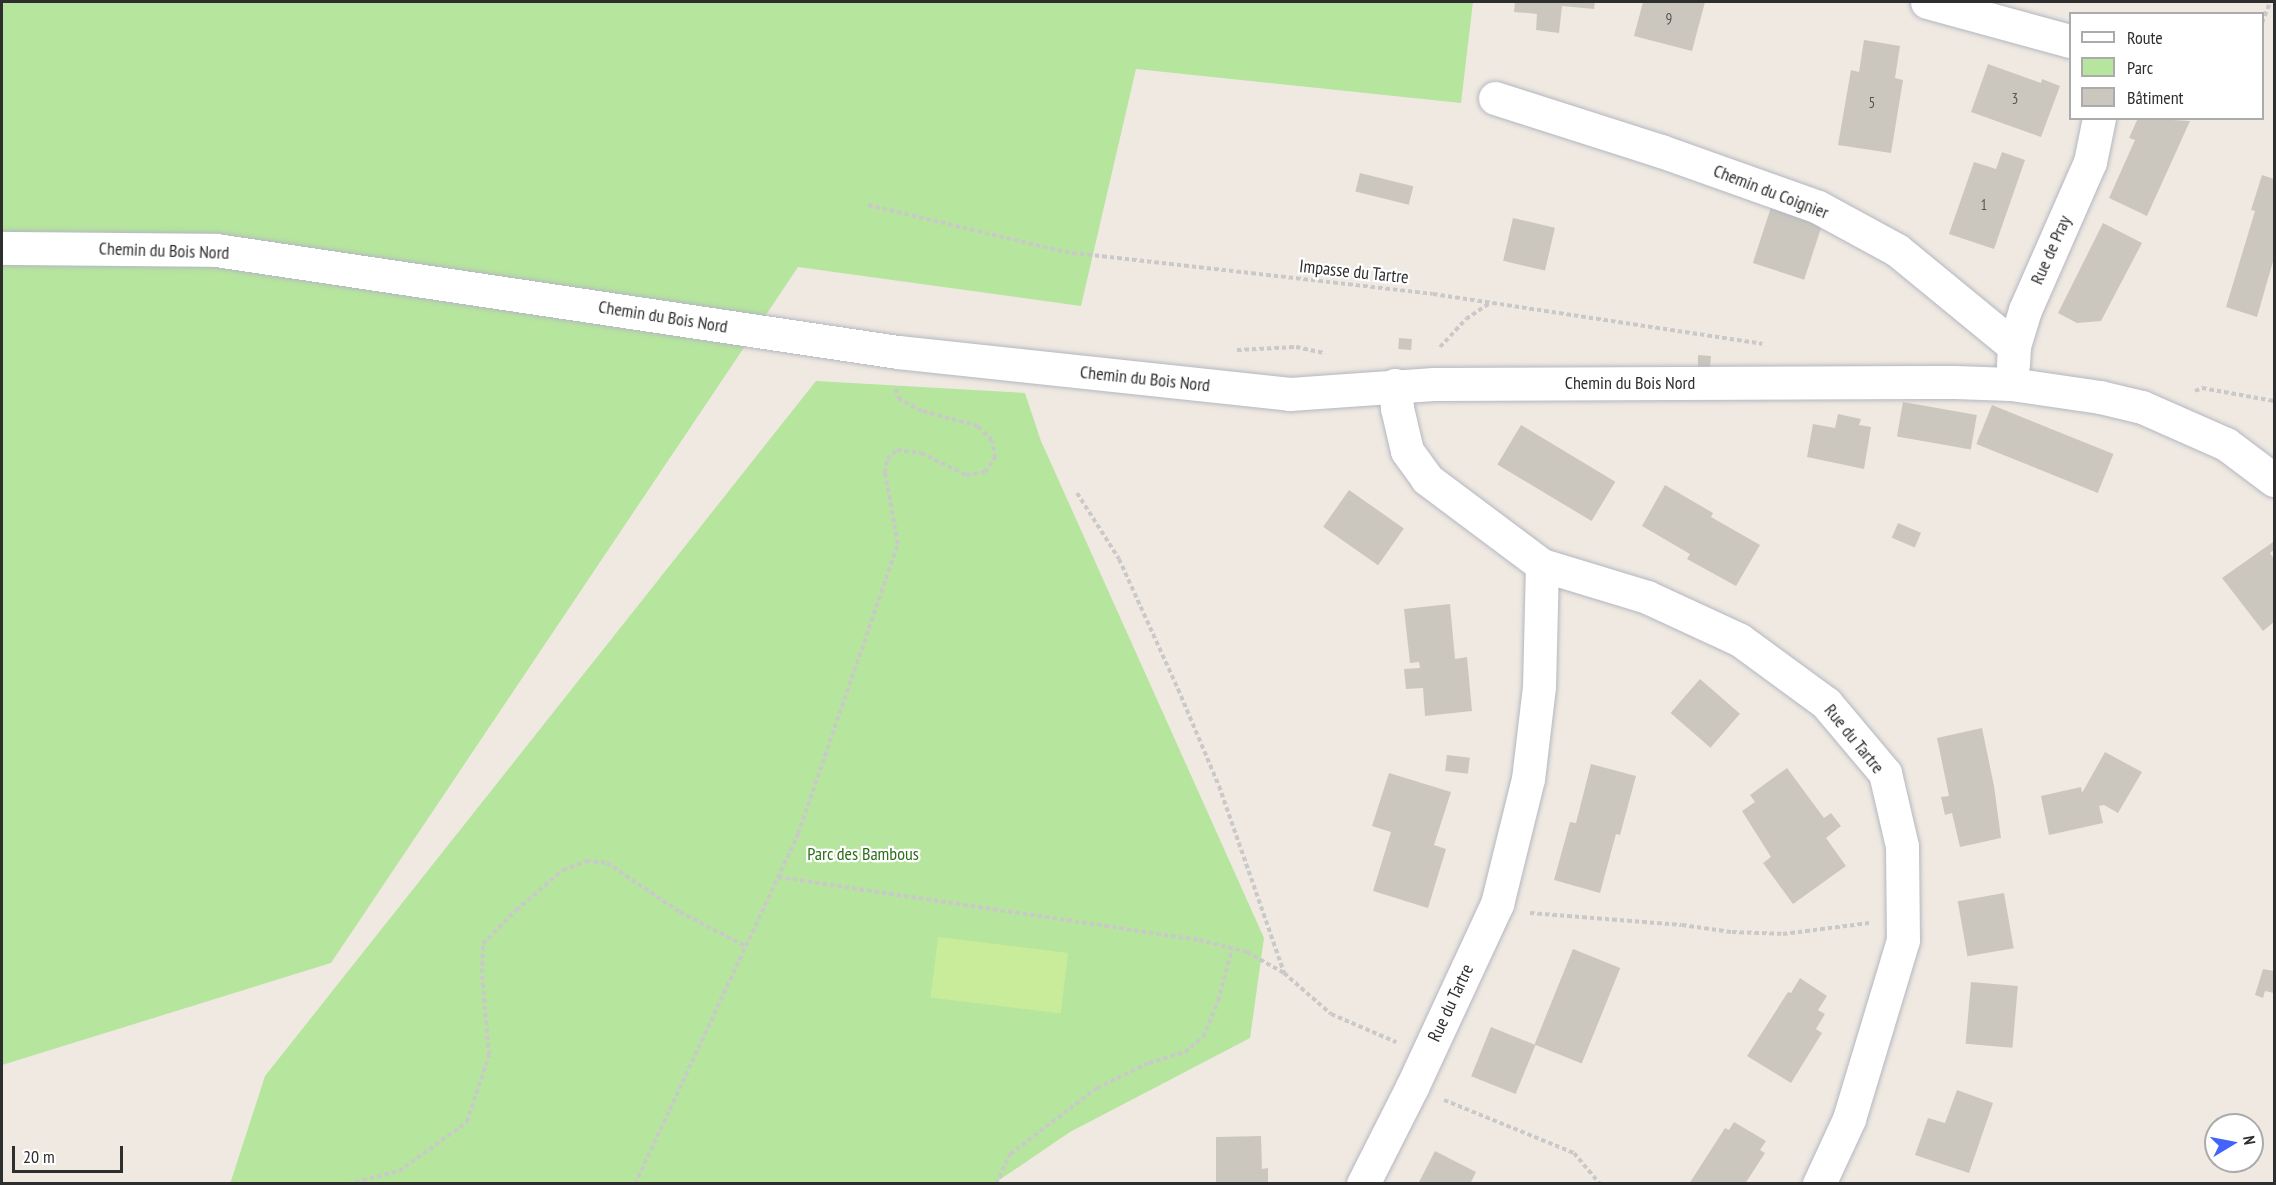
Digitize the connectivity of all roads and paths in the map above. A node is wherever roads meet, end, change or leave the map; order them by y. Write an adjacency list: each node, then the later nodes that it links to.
1 (1926, 2): 4 (street)
2 (2270, 2): 3 (path)
3 (2264, 18)
4 (2069, 40)
5 (1495, 98): 11 (street, Chemin du Coignier)
6 (2099, 120): 11 (street, Rue de Pray)
7 (868, 205): 9 (path, Impasse du Tartre)
8 (2, 248): 12 (street, Chemin du Bois Nord)
9 (1490, 303): 10 (path, Impasse du Tartre); 13 (path)
10 (1766, 345)
11 (2014, 346): 14 (street, Rue de Pray)
12 (898, 352): 15 (street, Chemin du Bois Nord); 21 (path)
13 (1434, 384): 14 (street, Chemin du Bois Nord); 15 (street, Chemin du Bois Nord)
14 (2011, 384): 17 (street, Chemin du Bois Nord)
15 (1395, 385): 20 (street, Rue du Tartre)
16 (2274, 401): 17 (path)
17 (2172, 419): 18 (street, Chemin du Bois Nord)
18 (2274, 480)
19 (1077, 493): 26 (path)
20 (1542, 565): 22 (street, Rue du Tartre); 23 (street, Rue du Tartre)
21 (778, 878): 24 (path); 25 (path)
22 (1497, 904): 23 (path); 27 (street, Rue du Tartre)
23 (1903, 921): 34 (street, Rue du Tartre)
24 (745, 946): 29 (path); 30 (path)
25 (1232, 949): 26 (path); 31 (path)
26 (1284, 973): 27 (path)
27 (1427, 1054): 28 (street, Rue du Tartre)
28 (1412, 1087): 32 (street, Rue du Tartre); 33 (path)
29 (348, 1184)
30 (634, 1184)
31 (996, 1184)
32 (1363, 1184)
33 (1600, 1184)
34 (1820, 1184)

